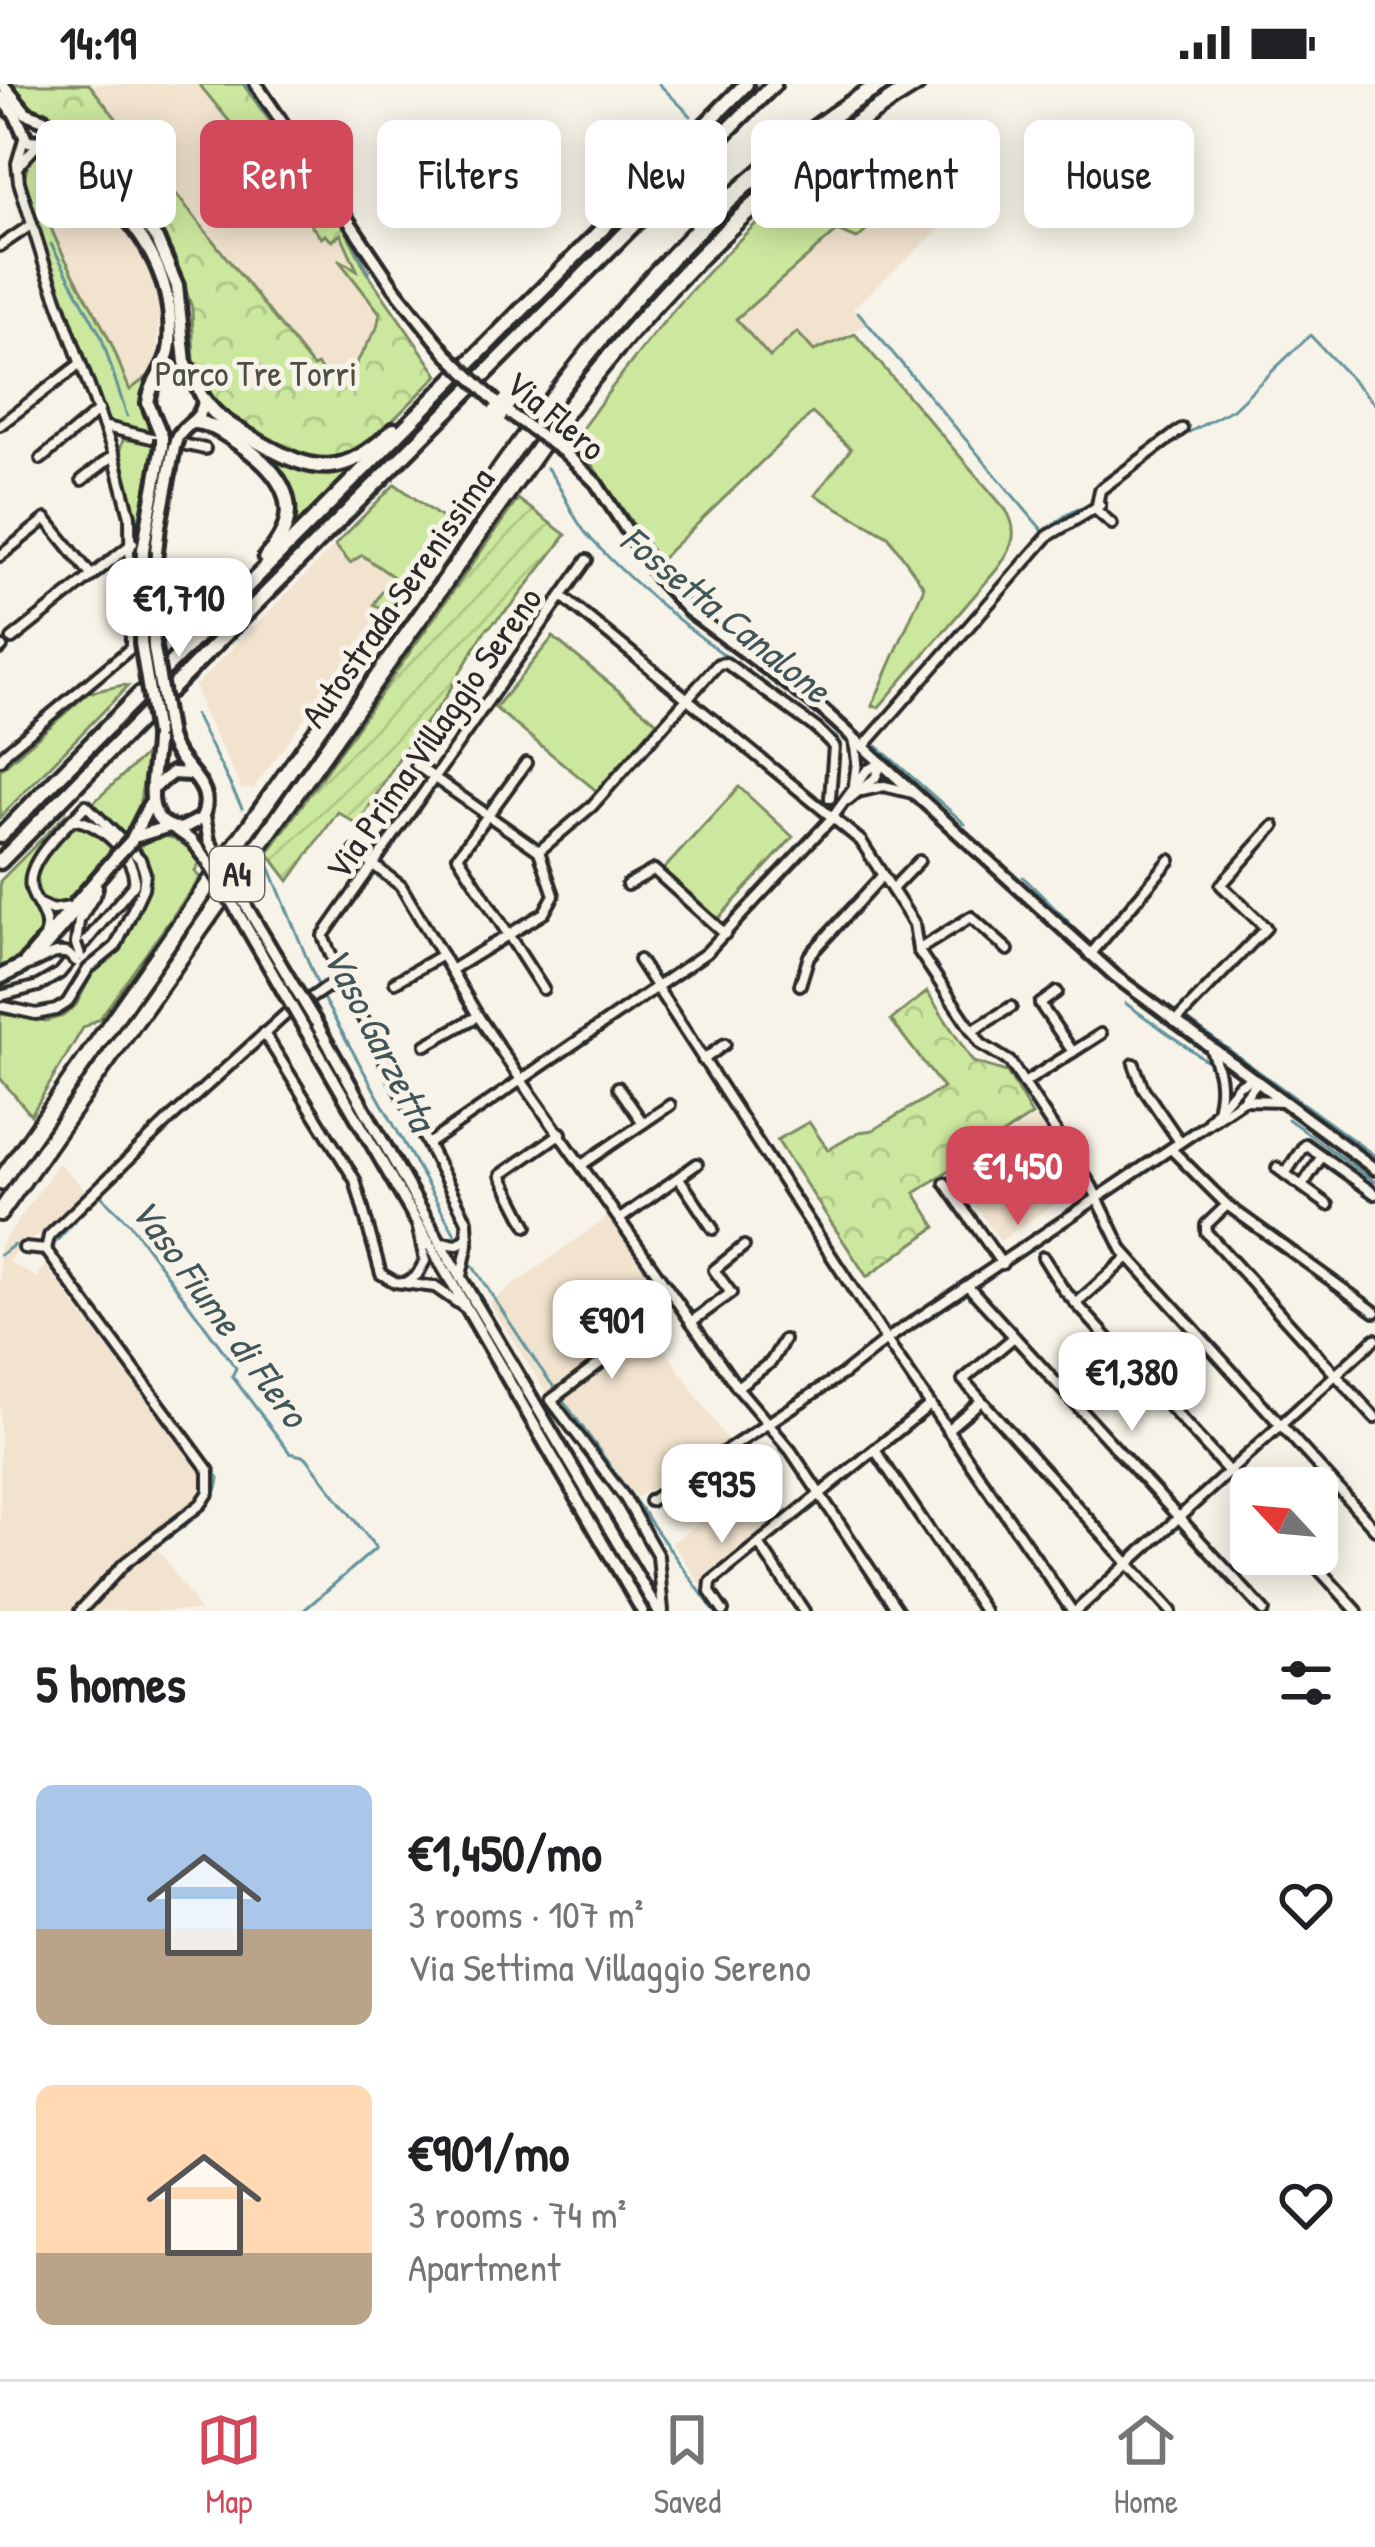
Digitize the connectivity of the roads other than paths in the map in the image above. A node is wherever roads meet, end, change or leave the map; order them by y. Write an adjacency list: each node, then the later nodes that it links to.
1 (2, 84): 8 (main road)
2 (256, 84): 47 (street, Via Flero, bridge)
3 (746, 84): 21 (highway)
4 (774, 84): 43 (highway)
5 (881, 84): 134 (highway, Autostrada Serenissima / A4)
6 (916, 84): 141 (highway, Autostrada Serenissima / A4)
7 (0, 97): 10 (main road)
8 (34, 117): 9 (main road); 10 (main road)
9 (44, 120)
10 (23, 134): 11 (main road); 13 (street)
11 (36, 141)
12 (36, 146): 13 (street)
13 (17, 171): 14 (street)
14 (31, 225): 17 (street); 18 (street)
15 (134, 228): 20 (main road)
16 (147, 228): 19 (main road)
17 (0, 246)
18 (81, 364): 23 (street); 25 (street)
19 (192, 378): 20 (main road); 22 (main road)
20 (158, 379): 24 (main road)
21 (438, 398): 22 (highway); 40 (highway)
22 (204, 400): 28 (main road)
23 (99, 410): 26 (street); 31 (street)
24 (157, 422): 28 (main road); 28 (main road)
25 (0, 425)
26 (105, 427): 28 (street); 30 (street)
27 (1182, 429): 33 (street)
28 (174, 438): 29 (street); 35 (main road); 40 (highway); 54 (main road, bridge)
29 (205, 449)
30 (114, 455): 32 (street); 35 (street)
31 (40, 459)
32 (82, 480)
33 (1098, 507): 34 (street); 48 (street)
34 (1112, 524)
35 (138, 547): 38 (street); 49 (street); 57 (main road, bridge)
36 (0, 556): 38 (street)
37 (587, 560): 39 (street, Via Prima Villaggio Sereno)
38 (92, 576): 41 (street)
39 (563, 597): 45 (street); 53 (street, Via Prima Villaggio Sereno)
40 (227, 605): 42 (highway)
41 (12, 639)
42 (165, 668)
43 (170, 690)
44 (140, 694): 65 (highway)
45 (686, 699): 58 (street); 61 (street); 68 (street)
46 (144, 716): 69 (highway)
47 (853, 736): 48 (street, Via Flero); 55 (street)
48 (864, 746): 50 (street, Via Flero)
49 (2, 752)
50 (882, 762): 55 (street); 56 (street, Via Flero)
51 (526, 764): 60 (street)
52 (416, 765): 53 (street)
53 (435, 778): 60 (street); 73 (street, Via Prima Villaggio Sereno)
54 (197, 779): 57 (main road); 59 (main road)
55 (858, 788): 56 (street); 61 (street)
56 (917, 794): 87 (street, Via Flero)
57 (151, 796): 64 (main road); 66 (main road)
58 (830, 798)
59 (204, 814): 64 (main road); 78 (street, bridge)
60 (488, 815): 68 (street); 82 (street)
61 (832, 818): 74 (street); 81 (street)
62 (73, 820): 79 (street); 89 (street); 100 (street)
63 (1274, 826): 106 (street)
64 (171, 828): 66 (main road); 78 (street, bridge)
65 (0, 836)
66 (132, 839): 71 (main road, bridge)
67 (355, 850): 73 (street)
68 (538, 851): 82 (street)
69 (3, 860)
70 (1171, 860): 87 (street)
71 (113, 861): 75 (main road); 80 (main road)
72 (919, 861): 77 (street)
73 (373, 864): 86 (street); 95 (street, Via Prima Villaggio Sereno)
74 (883, 876): 77 (street); 94 (street)
75 (99, 882): 89 (street, bridge); 90 (main road)
76 (627, 885): 81 (street)
77 (892, 890): 84 (street)
78 (238, 903): 98 (street)
79 (39, 904): 80 (street); 83 (street)
80 (71, 906): 83 (main road)
81 (725, 934): 96 (street)
82 (507, 935): 91 (street); 97 (street)
83 (45, 938): 90 (main road)
84 (918, 950): 85 (street); 107 (street)
85 (1008, 950)
86 (442, 955): 91 (street); 93 (street)
87 (1090, 955): 106 (street, Via Flero)
88 (639, 960): 96 (street)
89 (77, 964): 90 (street); 102 (street)
90 (22, 965): 92 (highway)
91 (451, 970): 105 (street)
92 (0, 977)
93 (395, 982)
94 (800, 985)
95 (340, 987): 101 (street); 127 (street)
96 (656, 988): 114 (street); 116 (street)
97 (543, 989)
98 (290, 990): 143 (street, bridge); 147 (street, bridge)
99 (1057, 992): 113 (street)
100 (0, 996)
101 (312, 998)
102 (0, 1006)
103 (1011, 1007): 107 (street)
104 (286, 1015): 108 (street)
105 (478, 1016): 111 (street); 116 (street)
106 (1174, 1023): 112 (street, Via Flero)
107 (972, 1031): 118 (street)
108 (265, 1033): 150 (street); 155 (street)
109 (1101, 1034): 113 (street)
110 (725, 1044): 114 (street)
111 (426, 1045)
112 (1211, 1049): 117 (street, Via Flero); 123 (street)
113 (1073, 1052): 118 (street)
114 (703, 1060): 165 (street)
115 (1134, 1064): 128 (street)
116 (521, 1080): 126 (street); 127 (street)
117 (1254, 1081): 120 (street); 121 (street, Via Flero); 123 (street)
118 (1024, 1083): 138 (street)
119 (618, 1088): 125 (street)
120 (1244, 1100): 121 (street); 124 (street)
121 (1283, 1102): 132 (street, Via Flero)
122 (670, 1105): 125 (street)
123 (1217, 1107): 124 (street)
124 (1208, 1121): 128 (street)
125 (643, 1123): 130 (street)
126 (561, 1133): 130 (street); 144 (street)
127 (428, 1144): 146 (street)
128 (1176, 1145): 138 (street); 140 (street)
129 (1322, 1156): 136 (street); 136 (street); 137 (street)
130 (583, 1164): 142 (street)
131 (698, 1164): 133 (street)
132 (1375, 1169)
133 (679, 1178): 142 (street); 145 (street)
134 (0, 1182)
135 (945, 1183): 153 (street)
136 (1302, 1186): 139 (street)
137 (1375, 1194)
138 (1098, 1200): 152 (street); 153 (street)
139 (1328, 1204)
140 (1227, 1205): 159 (street); 166 (street)
141 (0, 1213)
142 (620, 1219): 160 (street)
143 (417, 1224): 155 (street); 158 (street)
144 (527, 1226)
145 (713, 1229)
146 (469, 1235): 147 (street); 154 (street)
147 (440, 1243): 154 (street)
148 (744, 1246): 160 (street)
149 (24, 1247): 150 (street)
150 (46, 1250): 185 (street)
151 (1042, 1257): 157 (street)
152 (1128, 1257): 157 (street); 174 (street)
153 (1002, 1264): 156 (street)
154 (460, 1277): 169 (street)
155 (405, 1283): 158 (street)
156 (968, 1286): 162 (street); 165 (street)
157 (1076, 1304): 177 (street)
158 (466, 1309): 186 (street)
159 (1375, 1312)
160 (692, 1322): 167 (street)
161 (635, 1337): 168 (street)
162 (1014, 1337): 170 (street); 180 (street)
163 (1375, 1339): 166 (street)
164 (784, 1340): 167 (street)
165 (886, 1340): 171 (street); 173 (street)
166 (1335, 1375): 172 (street); 174 (street)
167 (737, 1388): 173 (street)
168 (556, 1396): 169 (street); 187 (street)
169 (533, 1398): 187 (street)
170 (981, 1401): 175 (street); 183 (street)
171 (930, 1405): 175 (street); 176 (street)
172 (1375, 1418)
173 (767, 1425): 178 (street); 179 (street)
174 (1280, 1425): 177 (street); 181 (street)
175 (947, 1430): 192 (street)
176 (875, 1450): 178 (street); 191 (street)
177 (1229, 1471): 180 (street)
178 (819, 1495): 182 (street); 190 (street)
179 (650, 1501)
180 (1178, 1516): 183 (street); 194 (street)
181 (1375, 1529)
182 (759, 1544): 188 (street); 189 (street)
183 (1128, 1563): 192 (street); 193 (street)
184 (1324, 1575): 195 (street)
185 (80, 1611)
186 (642, 1611)
187 (660, 1611)
188 (723, 1611)
189 (804, 1611)
190 (898, 1611)
191 (984, 1611)
192 (1074, 1611)
193 (1171, 1611)
194 (1264, 1611)
195 (1357, 1611)

